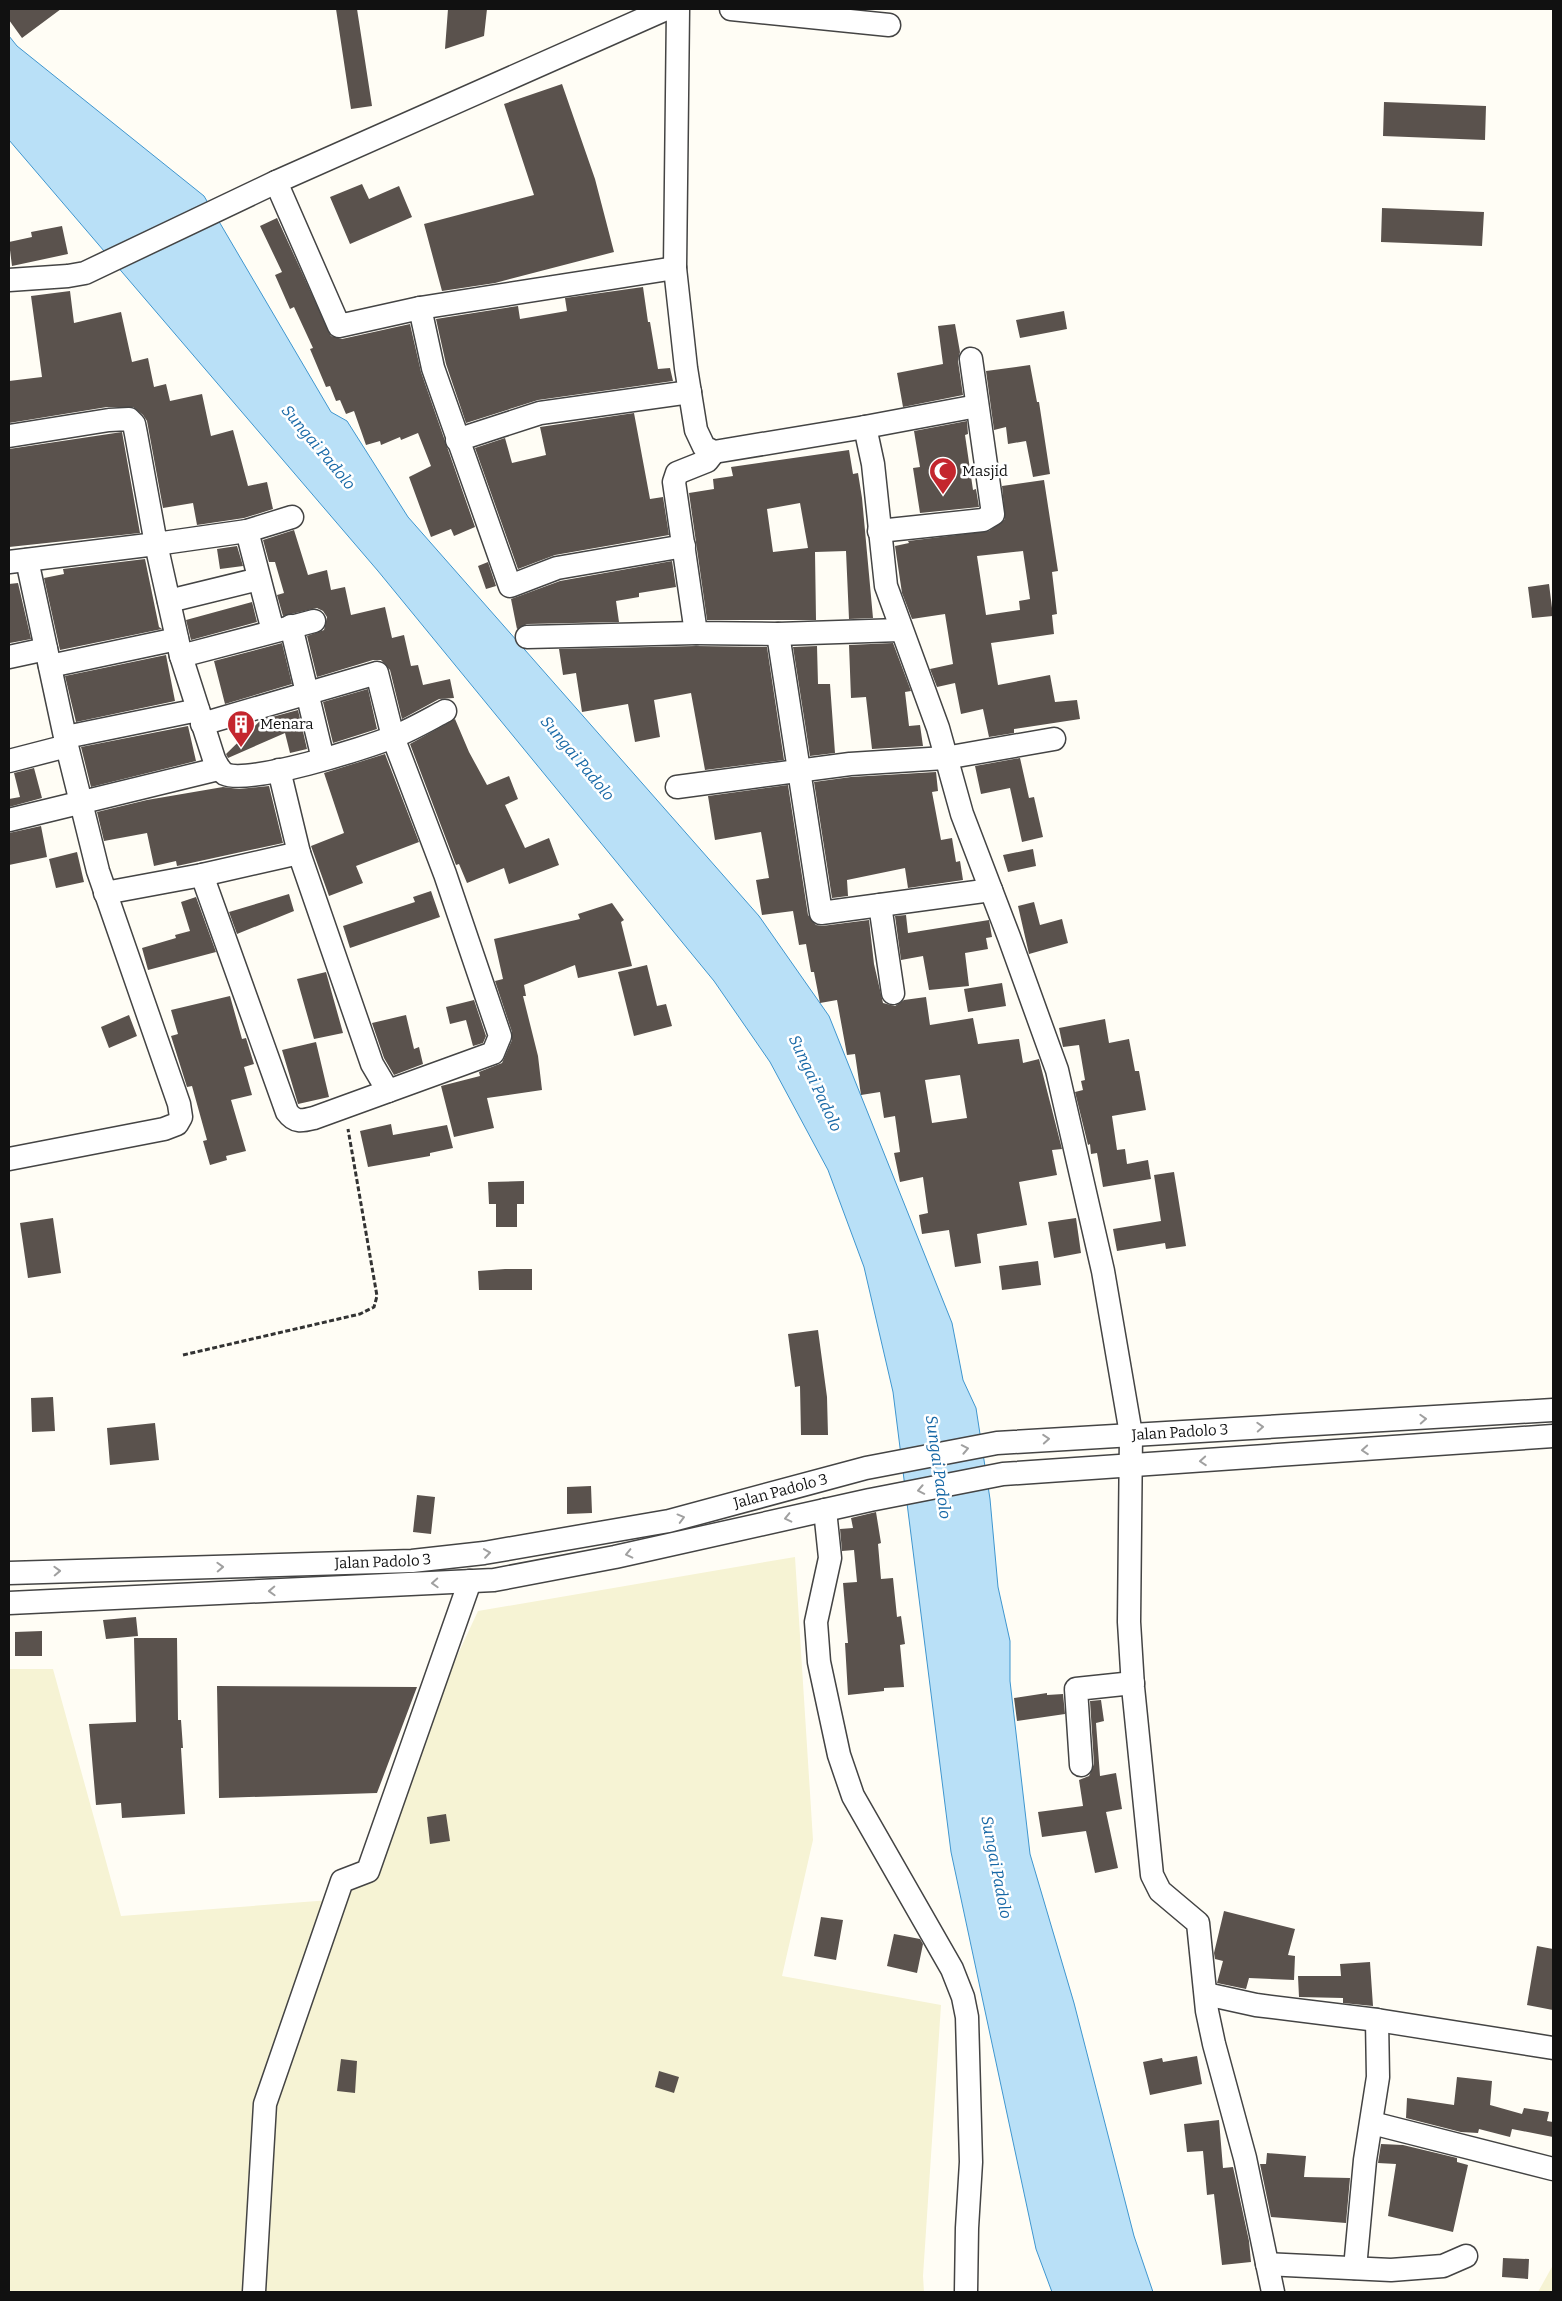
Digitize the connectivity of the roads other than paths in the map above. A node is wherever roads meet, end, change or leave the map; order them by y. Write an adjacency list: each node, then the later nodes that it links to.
1 (666, 9): 5 (street)
2 (678, 9): 6 (street)
3 (732, 9): 4 (street)
4 (889, 25)
5 (276, 182): 7 (street); 8 (street)
6 (675, 268): 8 (street); 10 (street)
7 (9, 280)
8 (420, 308): 14 (street)
9 (971, 359): 11 (street)
10 (690, 392): 14 (street); 15 (street)
11 (977, 406): 12 (street); 17 (street)
12 (865, 427): 15 (street); 17 (street)
13 (9, 436): 19 (street)
14 (458, 440): 20 (street)
15 (714, 452): 20 (street)
16 (292, 517): 18 (street)
17 (879, 531): 26 (street)
18 (247, 532): 19 (street); 22 (street)
19 (156, 544): 21 (street); 23 (street)
20 (684, 546): 27 (street)
21 (18, 561): 32 (street)
22 (259, 579): 23 (street); 25 (street)
23 (169, 601): 30 (street)
24 (314, 621): 25 (street)
25 (282, 629): 30 (street); 33 (street)
26 (900, 630): 28 (street); 39 (street)
27 (696, 633): 28 (street); 29 (street)
28 (778, 634): 44 (street)
29 (527, 637)
30 (179, 648): 32 (street); 35 (street)
31 (9, 657): 32 (street)
32 (48, 657): 38 (street)
33 (307, 692): 35 (street); 36 (street); 40 (street)
34 (445, 711): 36 (street)
35 (200, 717): 38 (street); 42 (street)
36 (393, 737): 40 (street); 54 (street)
37 (1054, 738): 39 (street)
38 (66, 742): 41 (street); 46 (street)
39 (944, 758): 44 (street); 50 (street)
40 (323, 759): 43 (street)
41 (9, 761)
42 (218, 769): 43 (street); 46 (street)
43 (279, 770): 48 (street)
44 (799, 771): 45 (street); 52 (street)
45 (677, 787)
46 (81, 803): 47 (street); 51 (street)
47 (9, 820)
48 (299, 853): 49 (street); 54 (street)
49 (202, 875): 51 (street); 54 (street)
50 (991, 890): 52 (street); 58 (street)
51 (105, 892): 55 (street)
52 (880, 905): 53 (street)
53 (892, 993)
54 (388, 1090)
55 (9, 1158)
56 (1553, 1410): 57 (street, Jalan Padolo 3)
57 (1501, 1415): 58 (street, Jalan Padolo 3, one-way to 57); 60 (street)
58 (1132, 1434): 61 (street); 63 (street, Jalan Padolo 3, one-way to 58)
59 (1553, 1436): 60 (street, Jalan Padolo 3)
60 (1503, 1440): 61 (street, Jalan Padolo 3, one-way to 61)
61 (1132, 1466): 62 (street, Jalan Padolo 3, one-way to 62); 68 (street)
62 (825, 1510): 65 (street, Jalan Padolo 3, one-way to 65); 79 (street)
63 (99, 1570): 64 (street, Jalan Padolo 3, one-way to 63); 66 (street)
64 (9, 1573)
65 (470, 1581): 66 (street, Jalan Padolo 3, one-way to 66); 78 (street)
66 (101, 1598): 67 (street, Jalan Padolo 3)
67 (9, 1603)
68 (1133, 1683): 69 (street); 70 (street)
69 (1081, 1765)
70 (1206, 1994): 71 (street); 76 (street)
71 (1377, 2020): 72 (street); 73 (street)
72 (1553, 2048)
73 (1372, 2123): 74 (street); 77 (street)
74 (1553, 2169)
75 (1466, 2256): 77 (street)
76 (1267, 2264): 77 (street); 80 (street)
77 (1355, 2268)
78 (254, 2292)
79 (966, 2292)
80 (1273, 2292)

